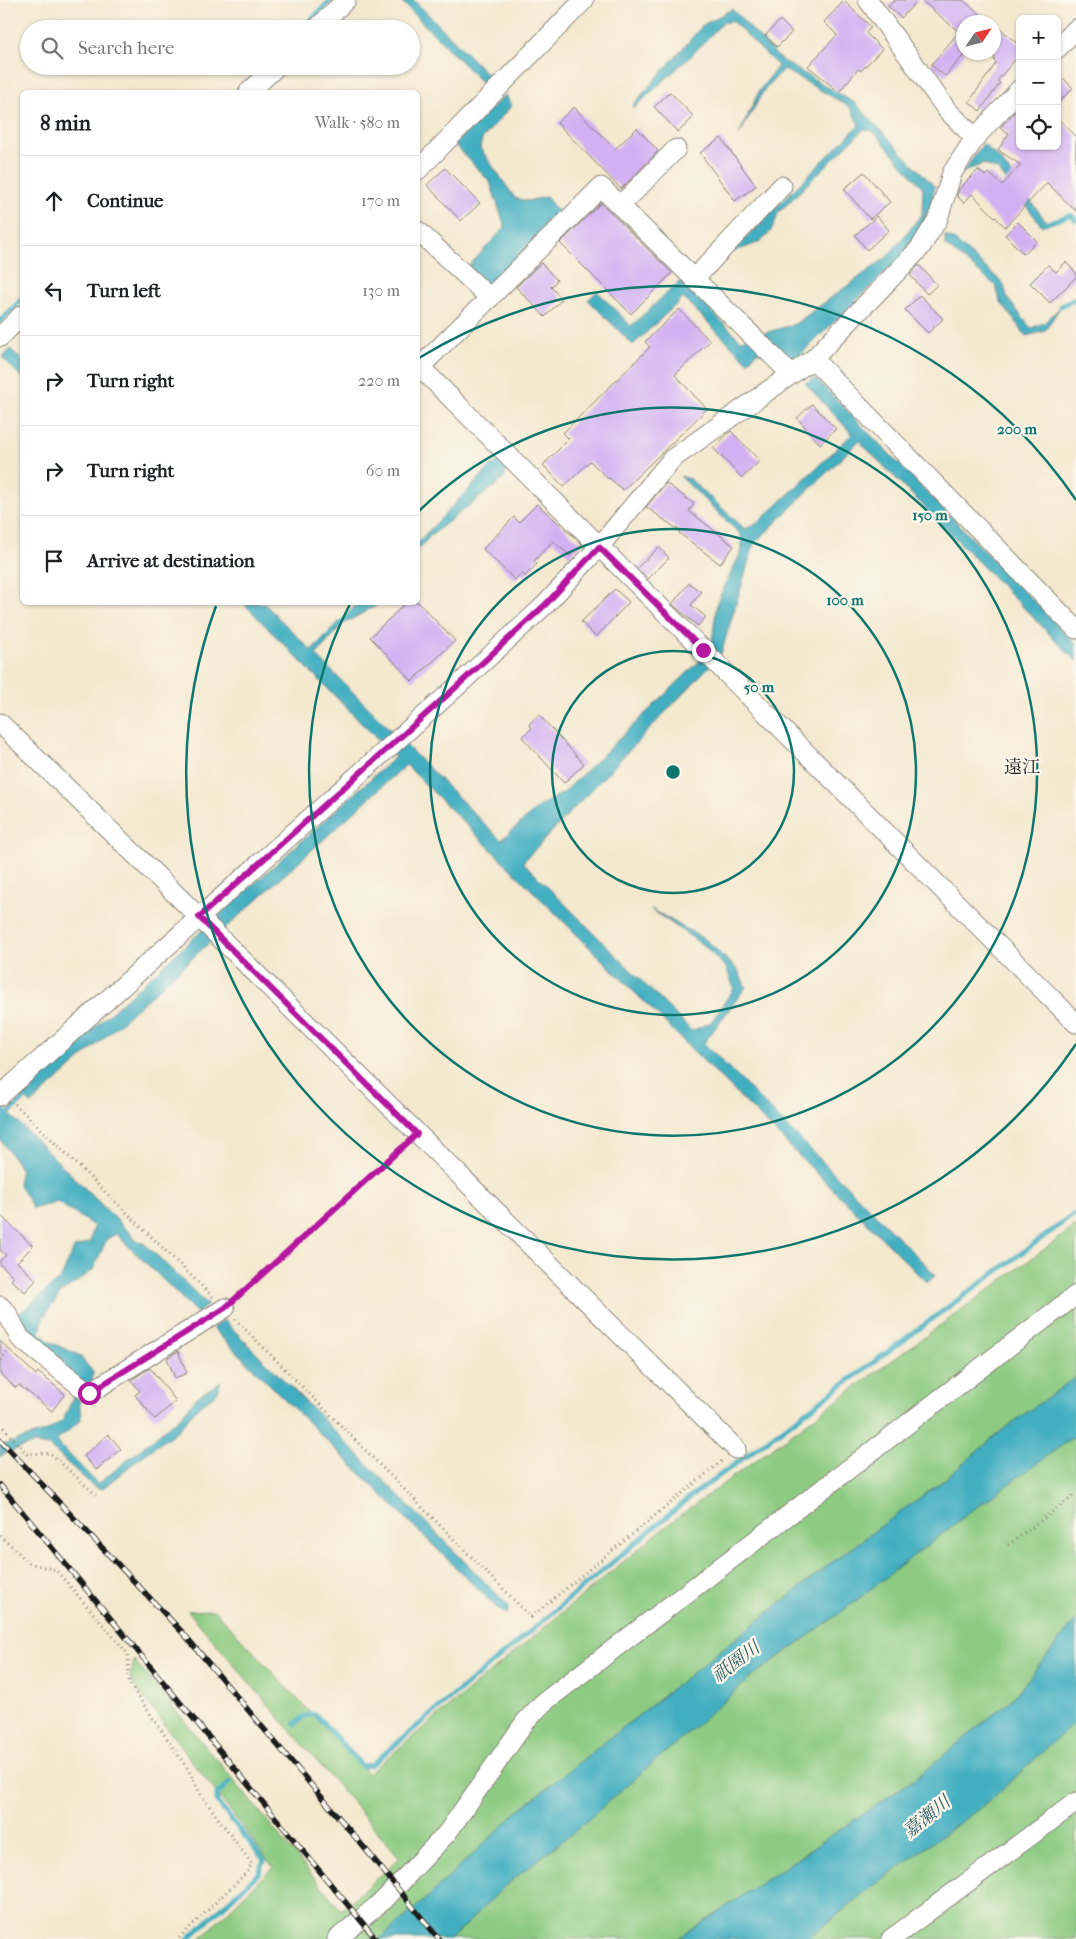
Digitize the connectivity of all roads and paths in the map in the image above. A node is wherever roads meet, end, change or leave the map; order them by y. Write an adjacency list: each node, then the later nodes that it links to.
1 (346, 0): 4 (street)
2 (584, 0): 12 (street)
3 (868, 0): 10 (street)
4 (325, 20)
5 (1076, 29): 6 (street)
6 (1061, 45)
7 (268, 75): 8 (street)
8 (252, 90)
9 (1016, 94): 10 (street)
10 (975, 138): 20 (street)
11 (676, 149): 14 (street)
12 (420, 168)
13 (782, 186): 16 (street)
14 (620, 206): 16 (street); 17 (street)
15 (420, 233): 17 (street)
16 (694, 279): 23 (street)
17 (490, 298): 21 (street)
18 (20, 317): 19 (street)
19 (0, 337)
20 (813, 359): 23 (street); 25 (street)
21 (420, 365)
22 (420, 367): 24 (street)
23 (791, 374): 24 (street)
24 (599, 547): 27 (street); 28 (street)
25 (1076, 629)
26 (0, 723): 27 (street)
27 (202, 919): 29 (street); 31 (street)
28 (1076, 1023)
29 (0, 1096)
30 (22, 1110): 34 (path)
31 (417, 1134): 34 (path); 36 (street)
32 (1076, 1295): 43 (street)
33 (0, 1306): 34 (street)
34 (216, 1314): 36 (path)
35 (0, 1424): 38 (path)
36 (736, 1450)
37 (1076, 1494): 40 (path)
38 (96, 1495)
39 (0, 1535): 42 (path)
40 (1008, 1545)
41 (1076, 1802): 44 (street)
42 (178, 1939)
43 (337, 1939)
44 (891, 1939)

